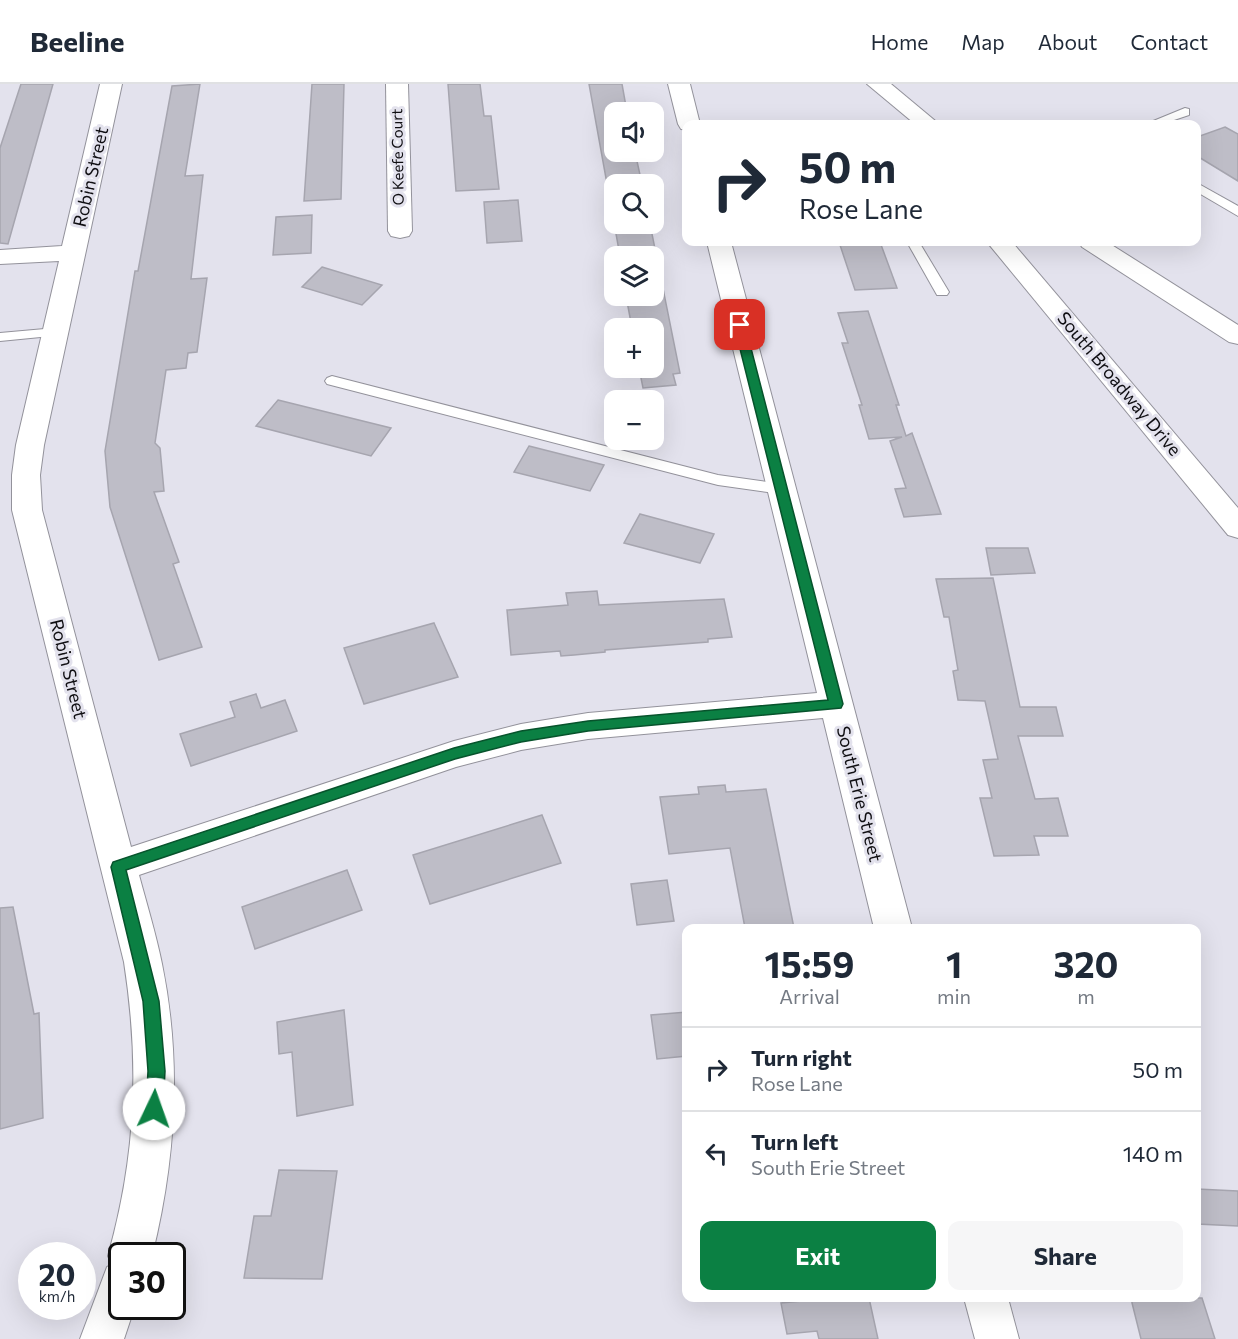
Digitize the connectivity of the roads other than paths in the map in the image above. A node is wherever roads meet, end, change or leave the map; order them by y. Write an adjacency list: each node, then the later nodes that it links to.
1 (111, 84): 18 (street, Robin Street)
2 (397, 84): 13 (street, O Keefe Court)
3 (679, 84): 7 (street)
4 (868, 84): 8 (street)
5 (878, 84): 9 (street)
6 (1185, 112): 10 (lane)
7 (688, 120)
8 (894, 120)
9 (923, 120)
10 (1163, 120)
11 (1201, 189): 12 (lane)
12 (1238, 212)
13 (400, 231)
14 (720, 246): 25 (street, South Erie Street)
15 (915, 246): 20 (lane)
16 (1002, 246): 26 (street, South Broadway Drive)
17 (1097, 246): 22 (street)
18 (74, 253): 19 (street); 21 (street, Robin Street)
19 (0, 257)
20 (942, 292)
21 (56, 332): 23 (lane); 28 (street, Robin Street)
22 (1238, 336)
23 (0, 337)
24 (332, 381): 25 (lane)
25 (782, 489): 27 (street, South Erie Street)
26 (1238, 528)
27 (836, 704): 28 (street); 29 (street, South Erie Street)
28 (118, 867): 30 (street, Robin Street)
29 (892, 924)
30 (134, 1242)
31 (987, 1302): 34 (street)
32 (109, 1320): 33 (street)
33 (102, 1339)
34 (997, 1339)

